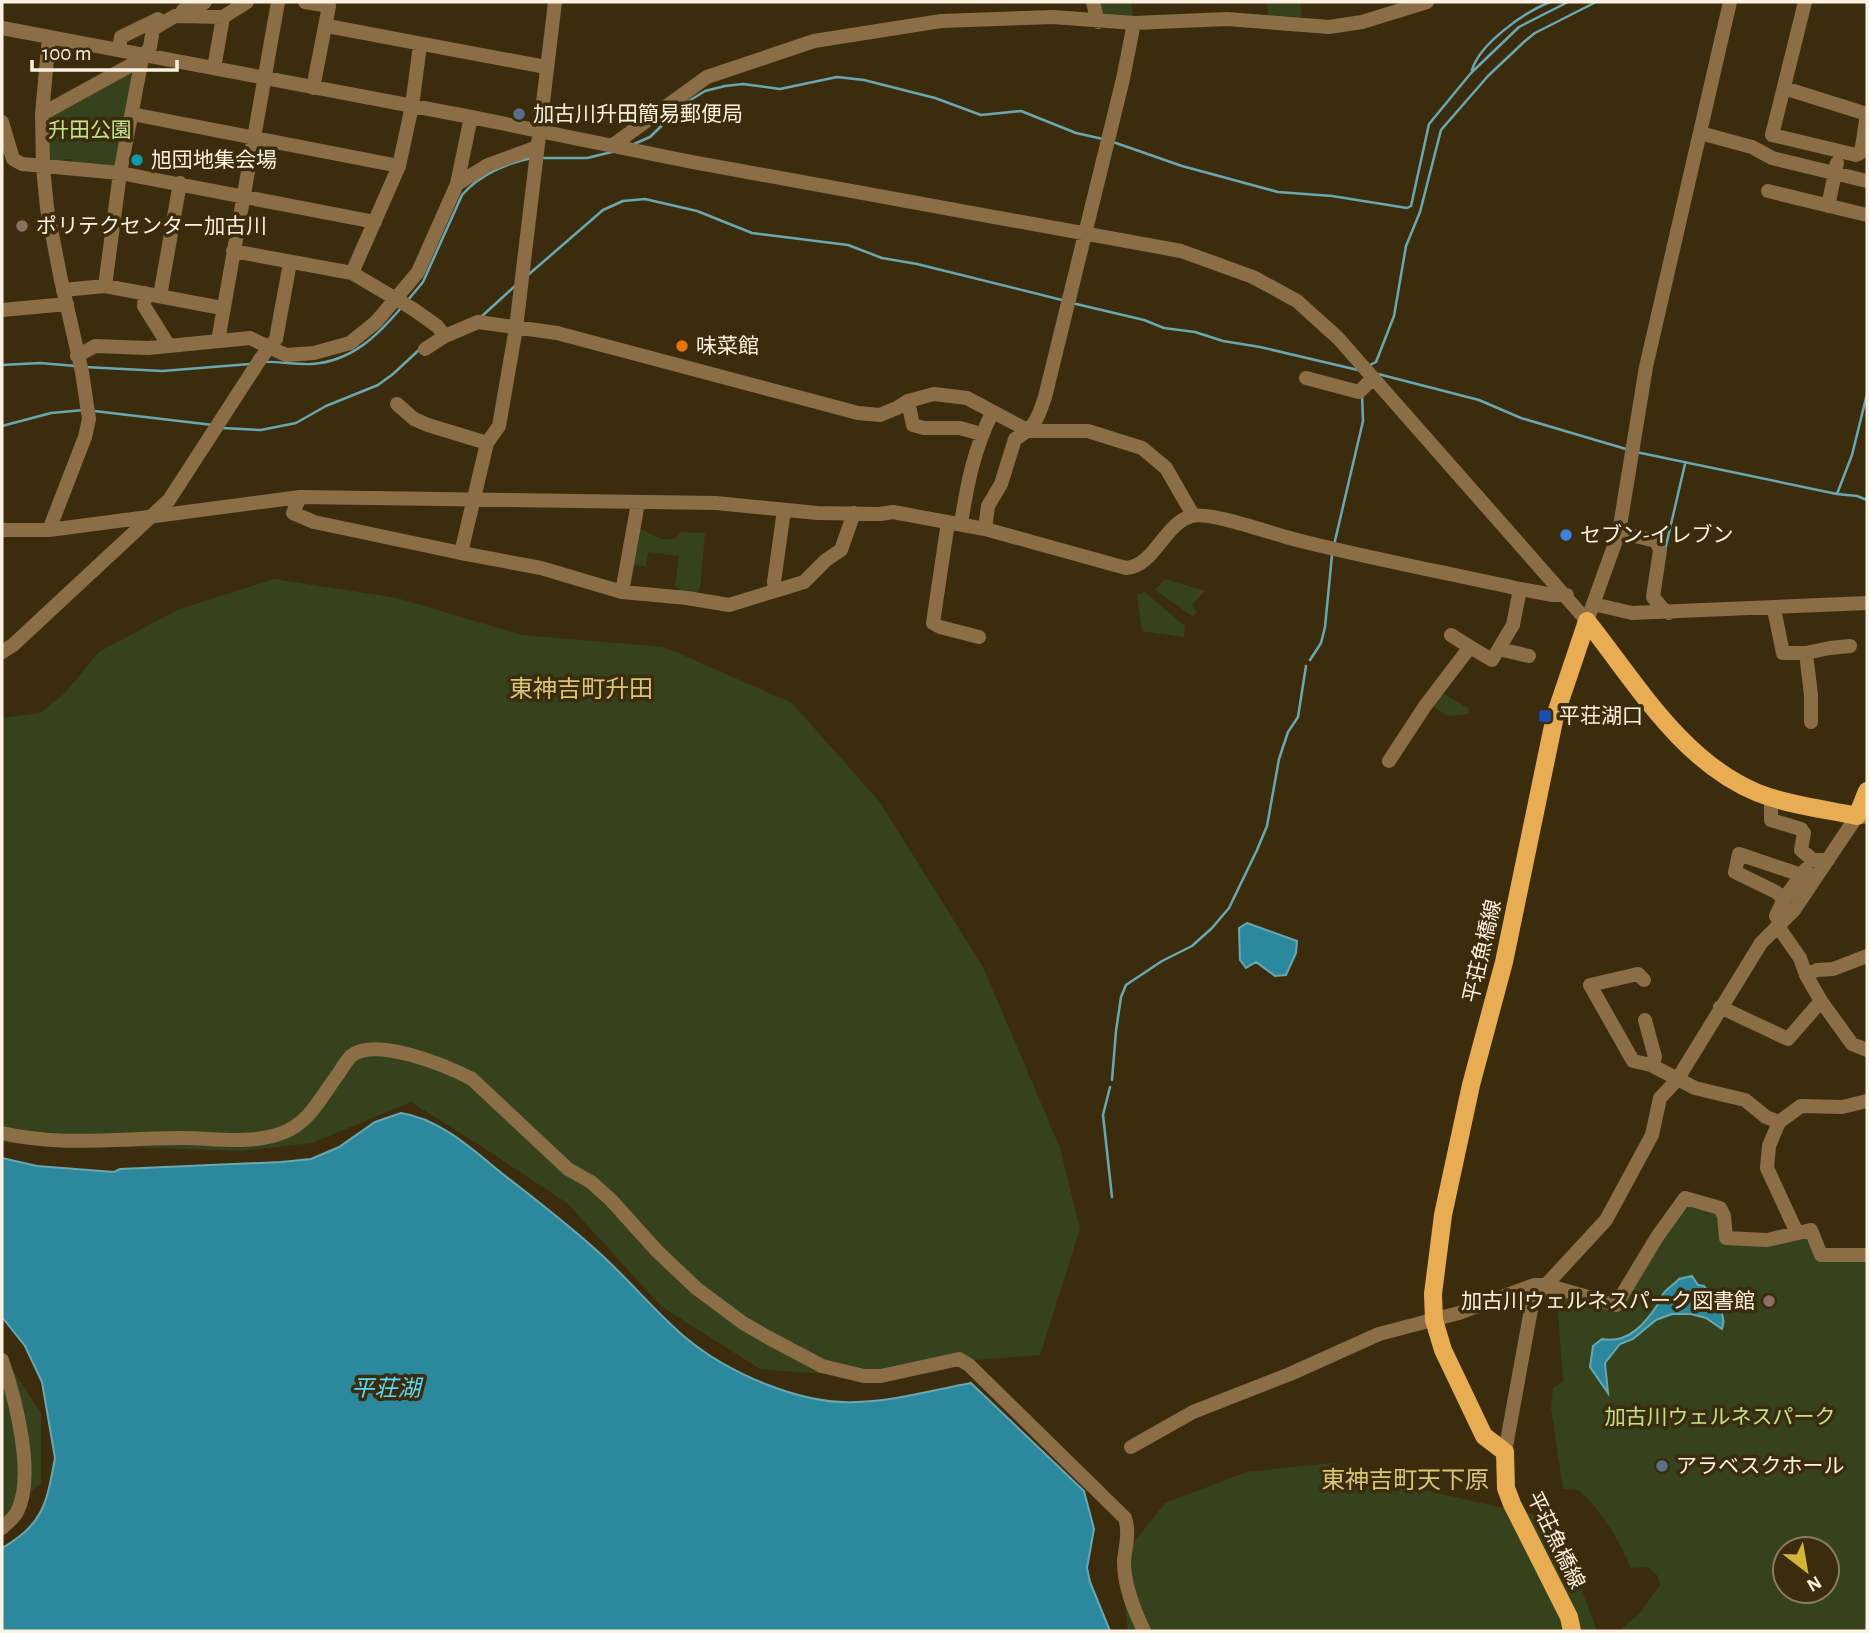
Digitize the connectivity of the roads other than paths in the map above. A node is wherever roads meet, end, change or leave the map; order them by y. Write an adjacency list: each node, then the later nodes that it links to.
1 (205, 2): 17 (street)
2 (247, 2): 10 (street)
3 (278, 2): 21 (street)
4 (305, 2): 13 (street)
5 (555, 2): 19 (street)
6 (1093, 2): 11 (street)
7 (1427, 2): 12 (street)
8 (1730, 2): 31 (street)
9 (1805, 2): 23 (street)
10 (223, 18): 18 (street); 20 (street)
11 (1098, 22): 12 (street); 33 (street)
12 (1134, 23): 49 (street)
13 (327, 26): 16 (street); 22 (street)
14 (2, 28): 15 (street)
15 (49, 37): 17 (street); 25 (street)
16 (420, 45): 19 (street); 24 (street)
17 (119, 50): 18 (street)
18 (144, 57): 20 (street); 25 (street); 26 (street)
19 (547, 67): 30 (street)
20 (214, 68): 21 (street)
21 (266, 78): 22 (street); 32 (street)
22 (313, 88): 24 (street)
23 (1784, 88): 27 (street); 36 (street)
24 (412, 106): 28 (street); 37 (street)
25 (42, 114): 38 (street)
26 (132, 114): 32 (street); 40 (street)
27 (1867, 114): 35 (street)
28 (471, 117): 30 (street); 43 (street)
29 (2, 122): 38 (street)
30 (539, 130): 33 (street); 34 (street)
31 (1700, 133): 39 (street); 85 (street)
32 (255, 138): 37 (street); 45 (street)
33 (616, 145): 49 (street)
34 (537, 147): 43 (street); 59 (street)
35 (1864, 148): 36 (street)
36 (1839, 153): 39 (street)
37 (399, 166): 48 (street)
38 (43, 167): 40 (street); 55 (street)
39 (1835, 172): 41 (street); 46 (street)
40 (120, 173): 42 (street); 53 (street)
41 (1867, 181)
42 (180, 183): 45 (street); 54 (street)
43 (457, 184): 56 (street)
44 (1769, 191): 46 (street)
45 (244, 195): 48 (street); 50 (street)
46 (1828, 206): 47 (street)
47 (1867, 215)
48 (375, 222): 52 (street)
49 (1084, 234): 66 (street); 71 (street)
50 (233, 251): 51 (street); 57 (street)
51 (290, 263): 52 (street); 65 (street)
52 (352, 273): 56 (street)
53 (105, 286): 54 (street); 55 (street)
54 (153, 294): 57 (street); 62 (street)
55 (65, 297): 58 (street); 64 (street)
56 (401, 303): 60 (street); 65 (street)
57 (222, 309): 61 (street)
58 (2, 310)
59 (516, 328): 60 (street); 68 (street); 73 (street)
60 (442, 332): 63 (street)
61 (218, 341): 62 (street); 65 (street)
62 (169, 346): 64 (street)
63 (425, 349)
64 (78, 356): 84 (street)
65 (262, 358): 80 (street)
66 (1366, 377): 67 (street); 90 (street)
67 (1306, 378)
68 (908, 401): 70 (street); 72 (street)
69 (397, 404): 73 (street)
70 (992, 413): 71 (street); 72 (street)
71 (1029, 431): 79 (street); 82 (street)
72 (981, 434): 81 (street)
73 (488, 443): 75 (street)
74 (300, 497): 75 (street); 80 (street); 86 (street)
75 (474, 499): 76 (street); 86 (street)
76 (638, 503): 77 (street); 89 (street)
77 (784, 510): 78 (street); 88 (street)
78 (854, 513): 81 (street); 88 (street)
79 (1193, 515): 82 (street); 87 (street)
80 (154, 516): 84 (street); 100 (street)
81 (954, 523): 82 (street); 96 (street)
82 (985, 529)
83 (2, 530): 84 (street)
84 (49, 530)
85 (1619, 532): 93 (street); 94 (street)
86 (461, 553): 89 (street)
87 (1520, 589): 90 (street); 99 (street)
88 (775, 590): 89 (street)
89 (622, 592)
90 (1567, 595): 93 (street)
91 (1867, 603): 92 (street)
92 (1774, 608): 94 (street); 101 (street)
93 (1590, 612): 94 (street); 106 (main road); 127 (main road, 平荘魚橋線)
94 (1669, 613)
95 (1451, 635): 98 (street)
96 (979, 637)
97 (1850, 646): 101 (street)
98 (1470, 647): 99 (street); 104 (street)
99 (1499, 649): 102 (street)
100 (2, 652)
101 (1806, 653): 103 (street)
102 (1529, 656)
103 (1811, 722)
104 (1390, 753)
105 (1867, 791): 107 (main road)
106 (1772, 798): 107 (main road); 108 (street)
107 (1862, 816): 108 (street)
108 (1821, 860): 109 (street); 111 (street)
109 (1801, 875): 110 (street); 110 (street)
110 (1784, 898): 111 (street)
111 (1780, 926): 113 (street); 116 (street)
112 (1867, 956): 113 (street)
113 (1806, 975): 115 (street)
114 (1644, 980): 119 (street)
115 (1821, 1001): 116 (street); 118 (street)
116 (1720, 1007): 120 (street)
117 (1645, 1020): 119 (street)
118 (1867, 1050)
119 (1651, 1065): 120 (street)
120 (1677, 1080): 122 (street); 126 (street)
121 (1867, 1101): 122 (street)
122 (1779, 1122): 124 (street)
123 (2, 1133): 132 (street)
124 (1797, 1233): 125 (street); 126 (street)
125 (1867, 1255)
126 (1546, 1285): 127 (street); 130 (street)
127 (1434, 1320): 129 (street); 130 (main road, 平荘魚橋線)
128 (2, 1360): 131 (street)
129 (1131, 1447)
130 (1505, 1452): 133 (main road, 平荘魚橋線)
131 (2, 1528)
132 (1144, 1631)
133 (1572, 1631)

